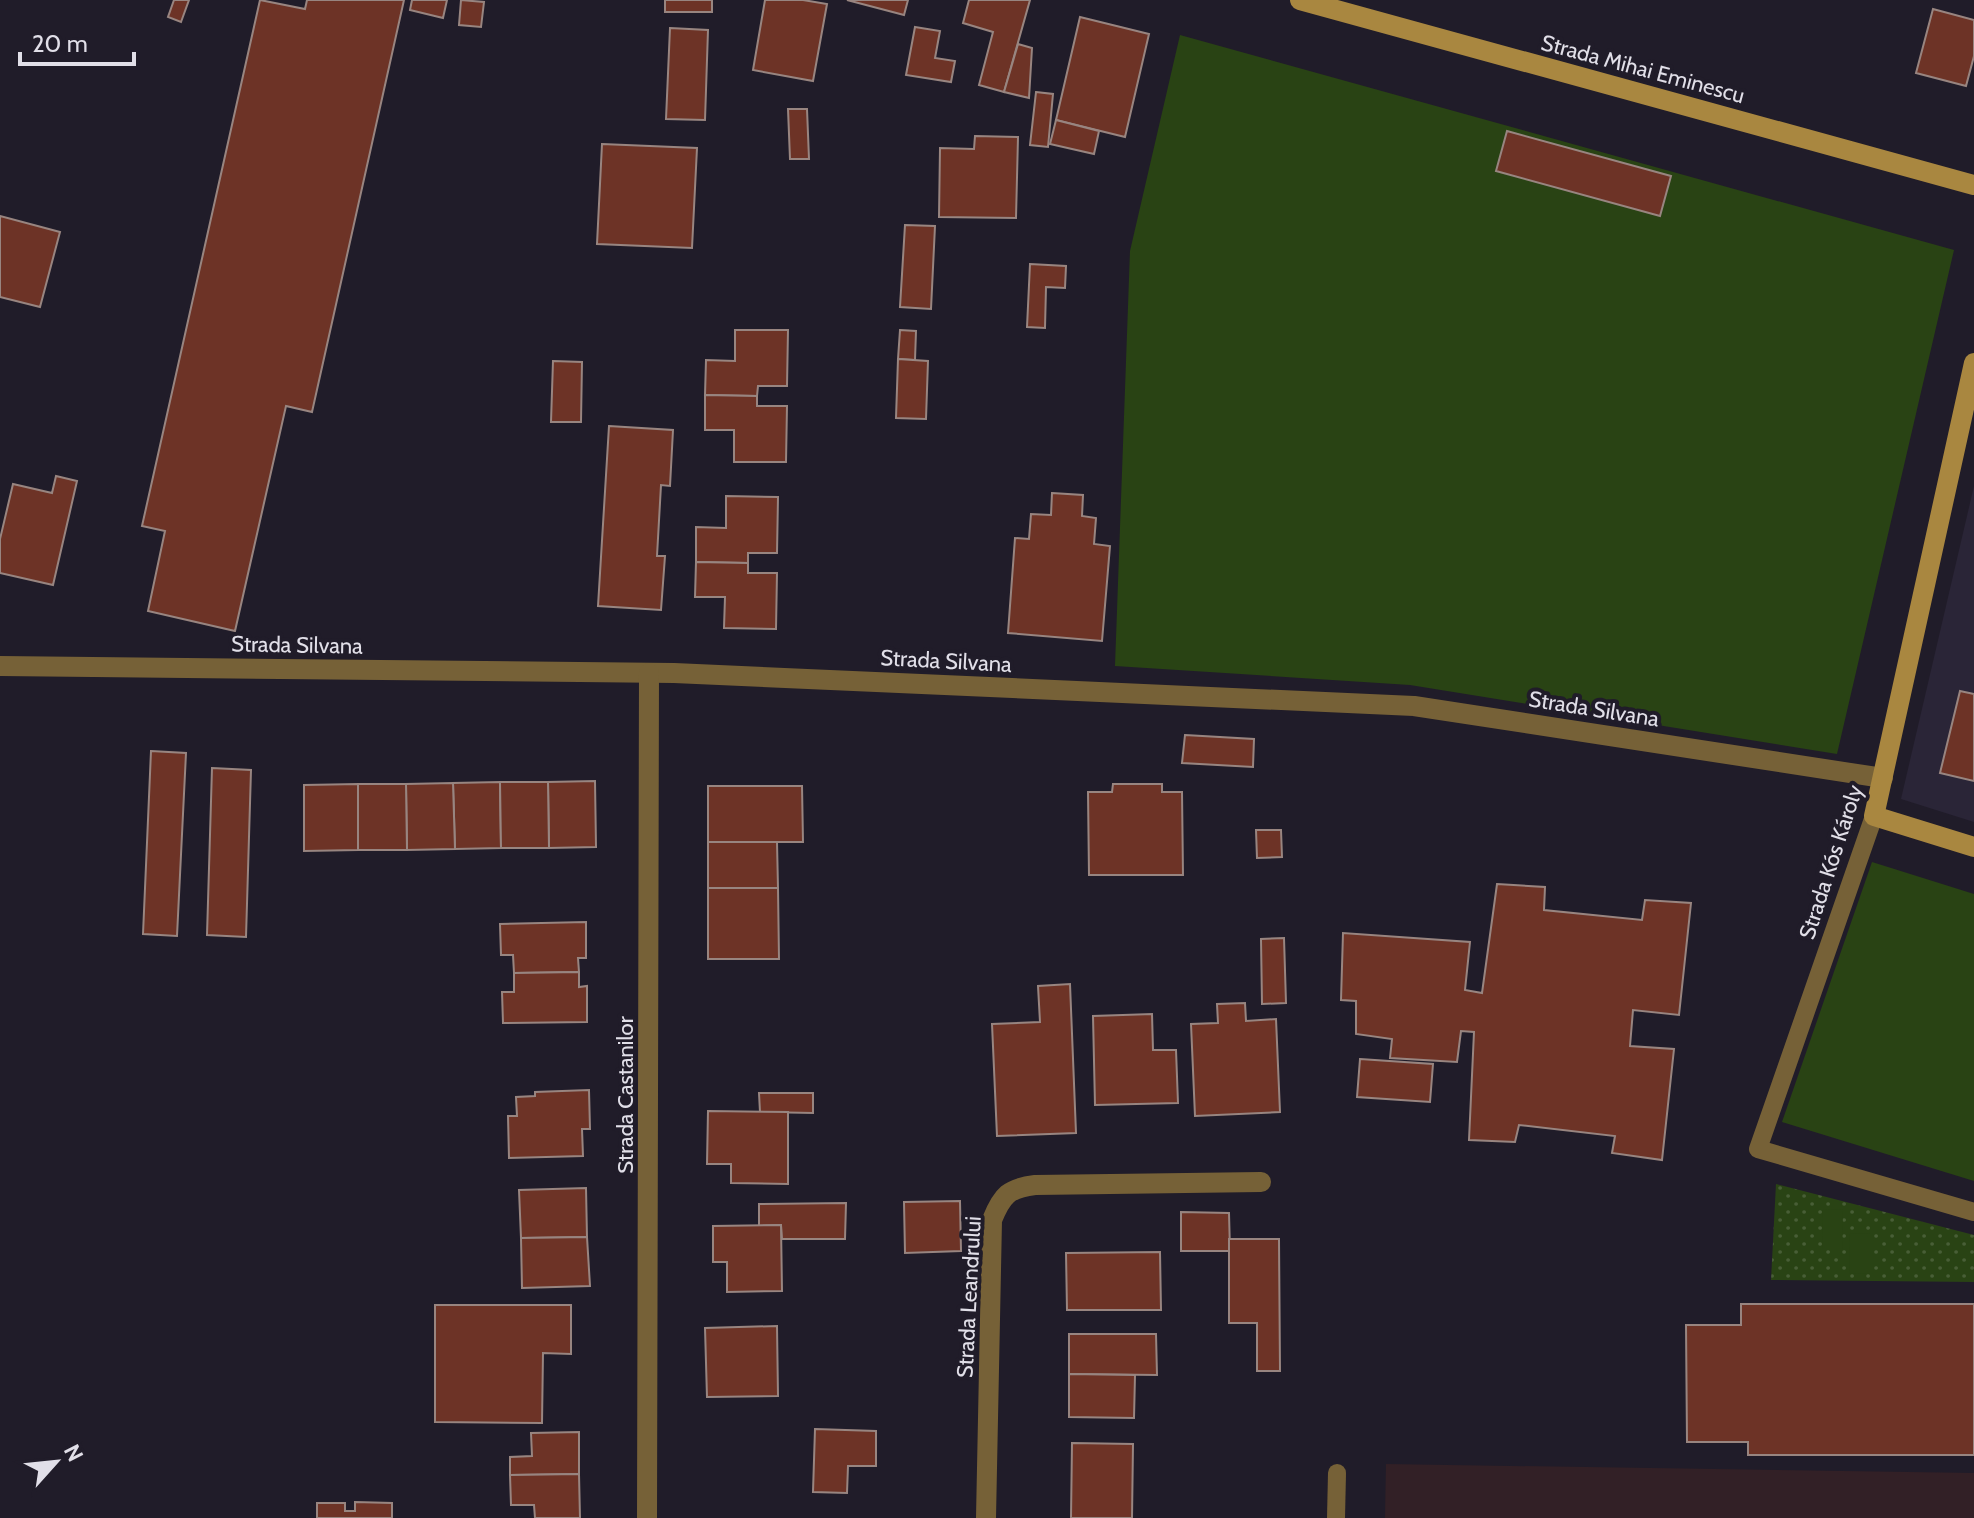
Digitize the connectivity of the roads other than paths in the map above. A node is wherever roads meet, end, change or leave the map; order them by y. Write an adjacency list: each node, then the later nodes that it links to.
1 (1300, 0): 2 (street, Strada Mihai Eminescu)
2 (1974, 185)
3 (1974, 363): 6 (street, Strada Kós Károly)
4 (0, 666): 5 (street, Strada Silvana)
5 (649, 673): 6 (street, Strada Silvana); 12 (street, Strada Castanilor)
6 (1883, 778): 7 (street, Strada Kós Károly)
7 (1874, 816): 8 (street); 10 (lane, Strada Kós Károly)
8 (1974, 847)
9 (1261, 1182): 13 (street, Strada Leandrului)
10 (1974, 1212)
11 (1337, 1473): 14 (lane)
12 (647, 1518)
13 (986, 1518)
14 (1336, 1518)

